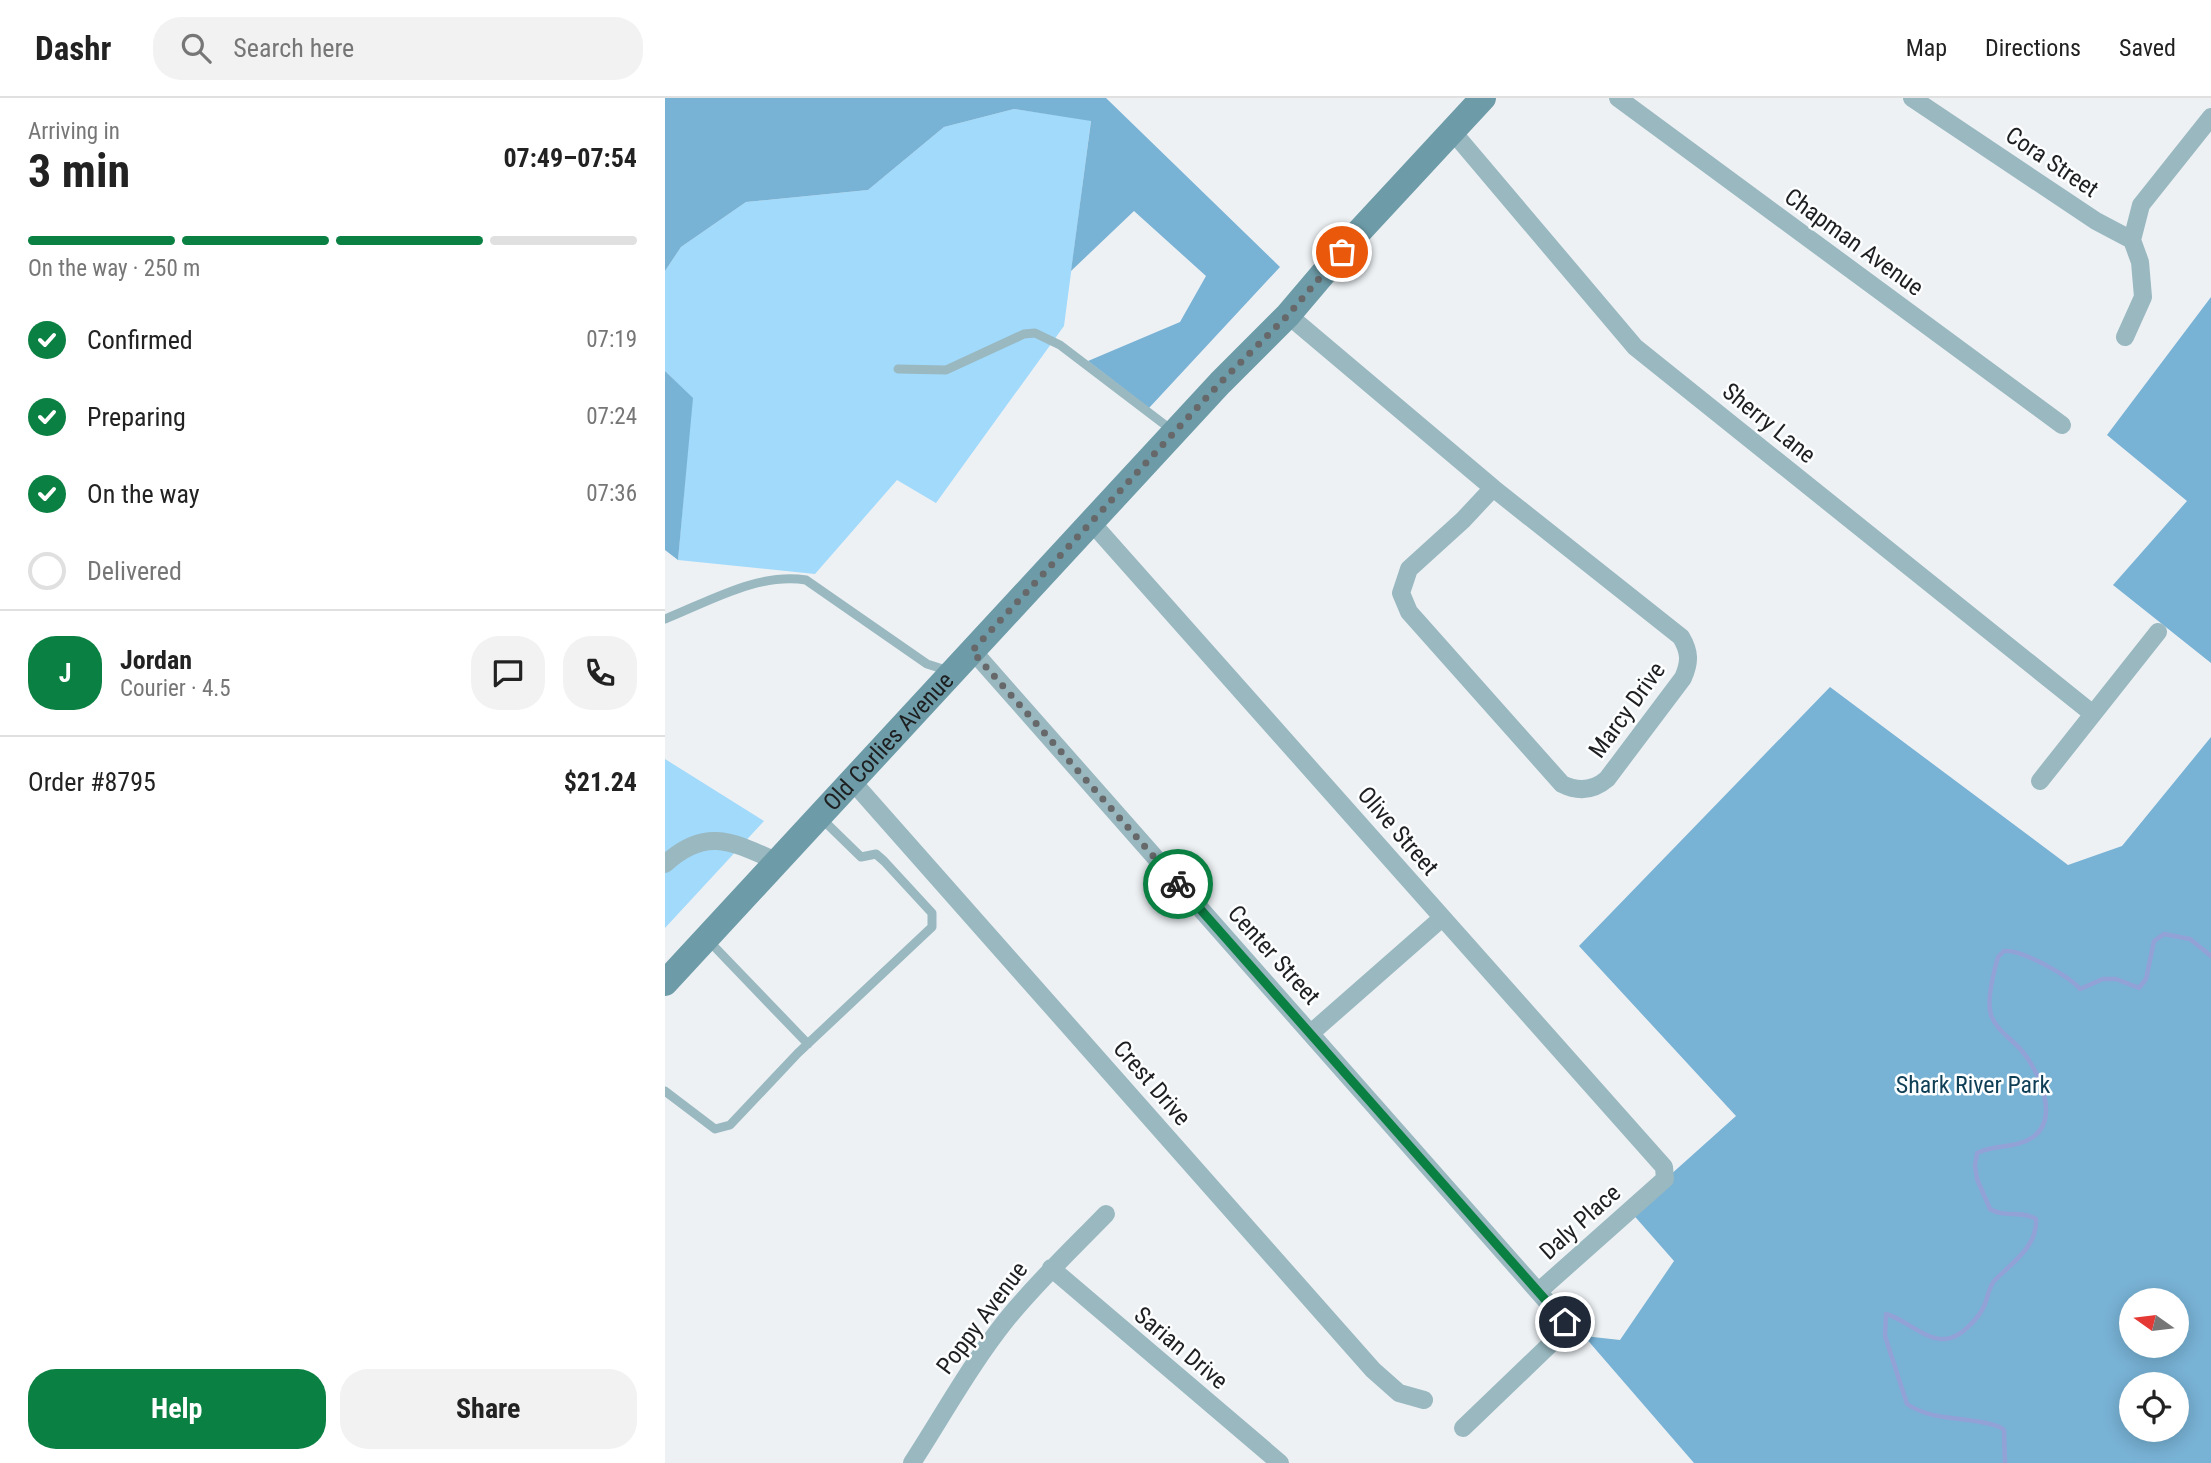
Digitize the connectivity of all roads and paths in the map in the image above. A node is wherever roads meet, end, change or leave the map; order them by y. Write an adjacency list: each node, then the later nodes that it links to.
1 (1483, 98): 5 (street, Old Corlies Avenue)
2 (1618, 98): 10 (street, Chapman Avenue)
3 (1912, 98): 6 (street, Cora Street)
4 (2211, 117): 6 (street)
5 (1453, 132): 7 (street, Old Corlies Avenue); 18 (street, Sherry Lane)
6 (2132, 240): 8 (street)
7 (1288, 315): 11 (street, Old Corlies Avenue); 12 (street, Marcy Drive)
8 (2125, 337)
9 (898, 369): 11 (lane)
10 (2062, 425)
11 (1174, 433): 13 (street, Old Corlies Avenue)
12 (1493, 488): 12 (street, Marcy Drive)
13 (1092, 523): 16 (street, Old Corlies Avenue); 24 (street, Olive Street)
14 (665, 619): 17 (lane)
15 (2158, 632): 18 (street)
16 (972, 651): 17 (street, Old Corlies Avenue); 27 (street, Center Street)
17 (954, 673): 20 (street, Old Corlies Avenue)
18 (2093, 714): 19 (street)
19 (2041, 781)
20 (853, 782): 21 (street, Old Corlies Avenue); 34 (street, Crest Drive)
21 (820, 816): 22 (street, Old Corlies Avenue); 28 (lane)
22 (778, 862): 23 (street); 25 (street, Old Corlies Avenue)
23 (665, 864)
24 (1442, 918): 27 (street); 30 (street, Olive Street)
25 (706, 938): 26 (street, Old Corlies Avenue); 28 (lane)
26 (665, 982)
27 (1311, 1033): 33 (street, Center Street)
28 (808, 1044): 29 (lane)
29 (665, 1091)
30 (1667, 1172): 33 (street, Daly Place)
31 (1106, 1214): 32 (street, Poppy Avenue)
32 (1051, 1268): 36 (street, Poppy Avenue); 37 (street, Sarian Drive)
33 (1539, 1291): 35 (street, Daly Place)
34 (1424, 1400)
35 (1463, 1428)
36 (912, 1463)
37 (1280, 1463)

